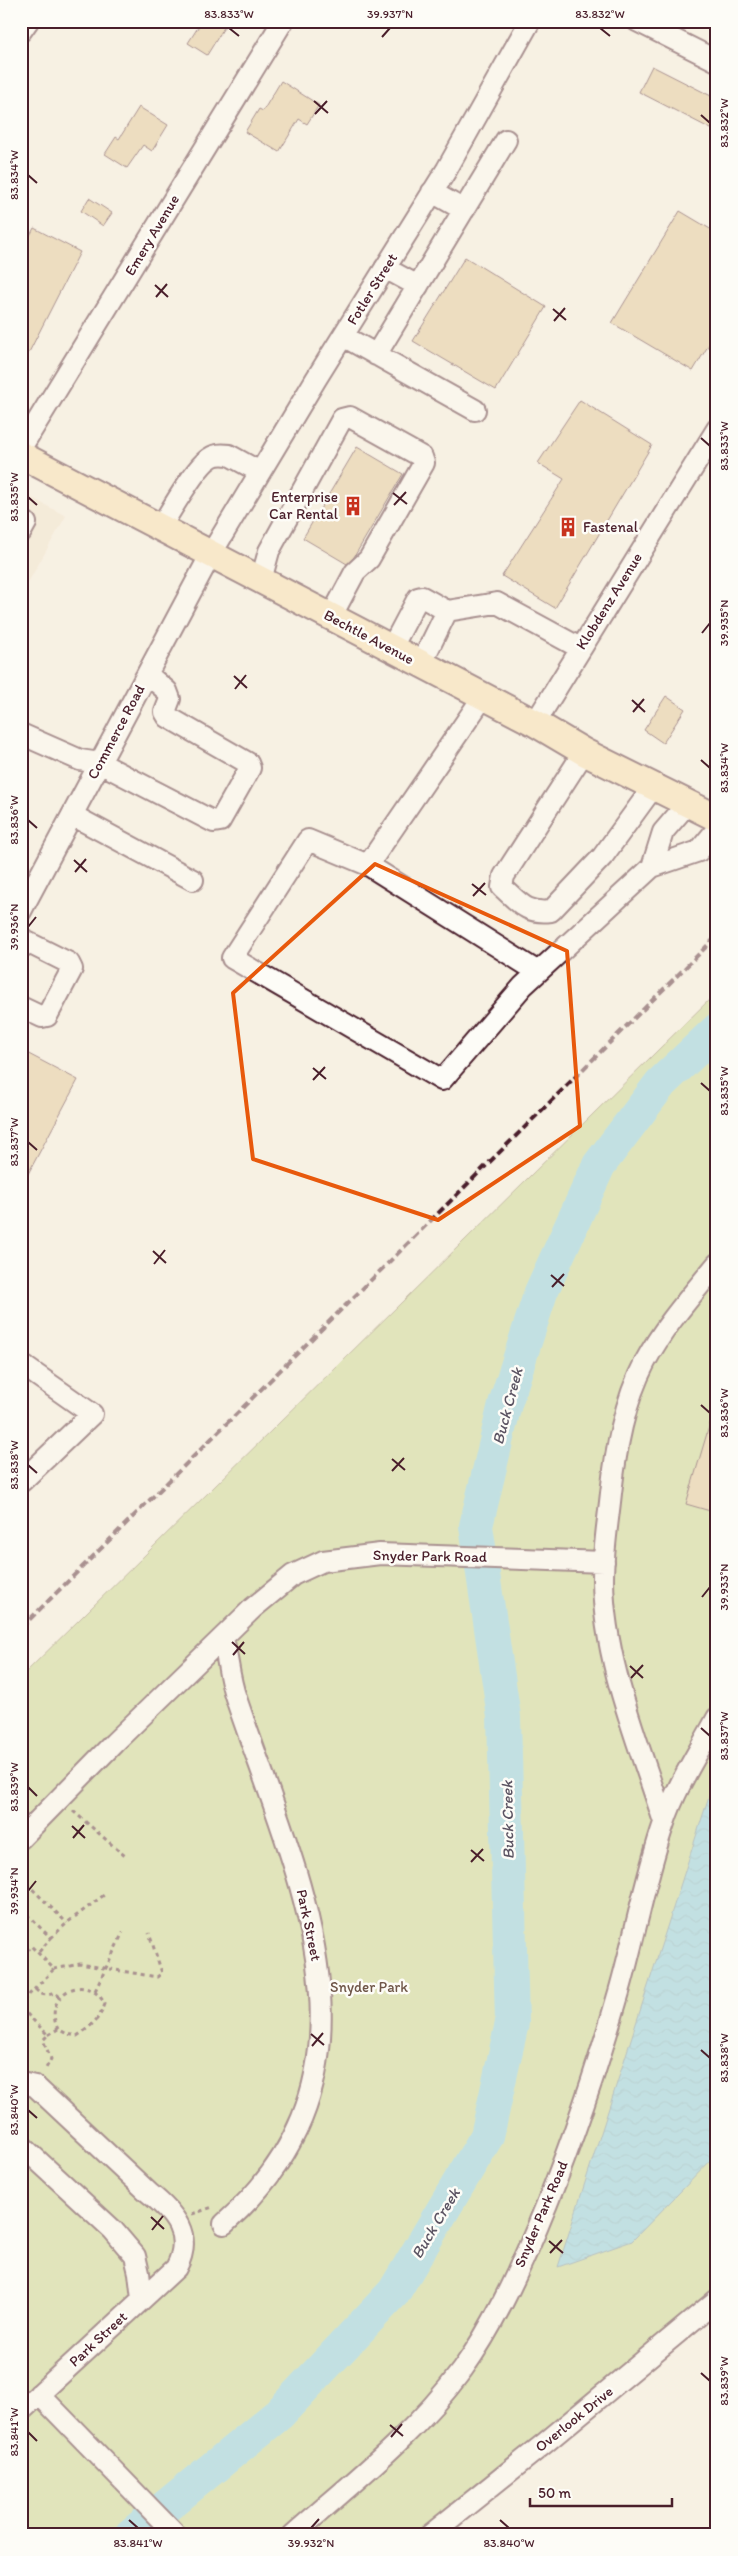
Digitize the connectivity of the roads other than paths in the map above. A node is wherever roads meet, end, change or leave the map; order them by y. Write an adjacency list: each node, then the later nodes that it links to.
1 (28, 21): 5 (street)
2 (283, 21): 16 (street, Emery Avenue)
3 (530, 21): 8 (street, Fotler Street)
4 (637, 21): 6 (street)
5 (21, 31)
6 (717, 61)
7 (506, 140): 9 (street)
8 (432, 192): 9 (street); 10 (street, Fotler Street)
9 (464, 210): 11 (street)
10 (385, 268): 11 (street); 12 (street, Fotler Street)
11 (418, 286): 13 (street)
12 (343, 336): 13 (street); 18 (street, Fotler Street)
13 (376, 355): 14 (street)
14 (475, 410)
15 (717, 429): 26 (street, Klobdenz Avenue)
16 (21, 448)
17 (21, 455): 20 (main road, Bechtle Avenue)
18 (260, 472): 20 (street); 22 (street, Fotler Street)
19 (21, 521): 21 (street)
20 (160, 528): 22 (main road, Bechtle Avenue)
21 (21, 532)
22 (211, 554): 23 (main road, Bechtle Avenue); 29 (street, Commerce Road)
23 (261, 580): 25 (main road, Bechtle Avenue); 25 (street)
24 (447, 611): 26 (street); 27 (street); 28 (street)
25 (331, 617): 27 (main road, Bechtle Avenue)
26 (580, 648): 31 (street, Klobdenz Avenue)
27 (391, 649): 28 (main road, Bechtle Avenue)
28 (421, 664): 30 (main road, Bechtle Avenue)
29 (147, 674): 34 (street, Commerce Road); 34 (street)
30 (483, 696): 31 (main road, Bechtle Avenue); 40 (street)
31 (534, 723): 33 (main road, Bechtle Avenue)
32 (21, 734): 34 (street)
33 (584, 752): 35 (main road, Bechtle Avenue); 35 (street)
34 (100, 763): 37 (street, Commerce Road)
35 (654, 786): 36 (main road, Bechtle Avenue)
36 (688, 803): 38 (main road, Bechtle Avenue); 41 (street)
37 (72, 815): 42 (street); 43 (street, Commerce Road)
38 (717, 818)
39 (717, 829): 41 (street)
40 (368, 865): 45 (street); 45 (street)
41 (652, 867): 45 (street)
42 (193, 880)
43 (21, 911)
44 (21, 939): 46 (street)
45 (538, 972)
46 (21, 1007)
47 (717, 1264): 50 (street)
48 (21, 1364): 49 (street)
49 (22, 1481)
50 (604, 1562): 51 (street, Snyder Park Road); 53 (street)
51 (223, 1638): 54 (street, Snyder Park Road); 57 (street, Park Street)
52 (717, 1718): 53 (street, Snyder Park Road)
53 (664, 1822): 63 (street, Snyder Park Road)
54 (21, 1838)
55 (28, 2084): 58 (street, Park Street)
56 (21, 2145): 58 (street)
57 (229, 2220)
58 (142, 2299): 60 (street, Park Street)
59 (717, 2300): 64 (street, Overlook Drive)
60 (39, 2394): 61 (street, Park Street); 62 (street)
61 (21, 2411)
62 (176, 2535)
63 (293, 2535)
64 (430, 2535)

